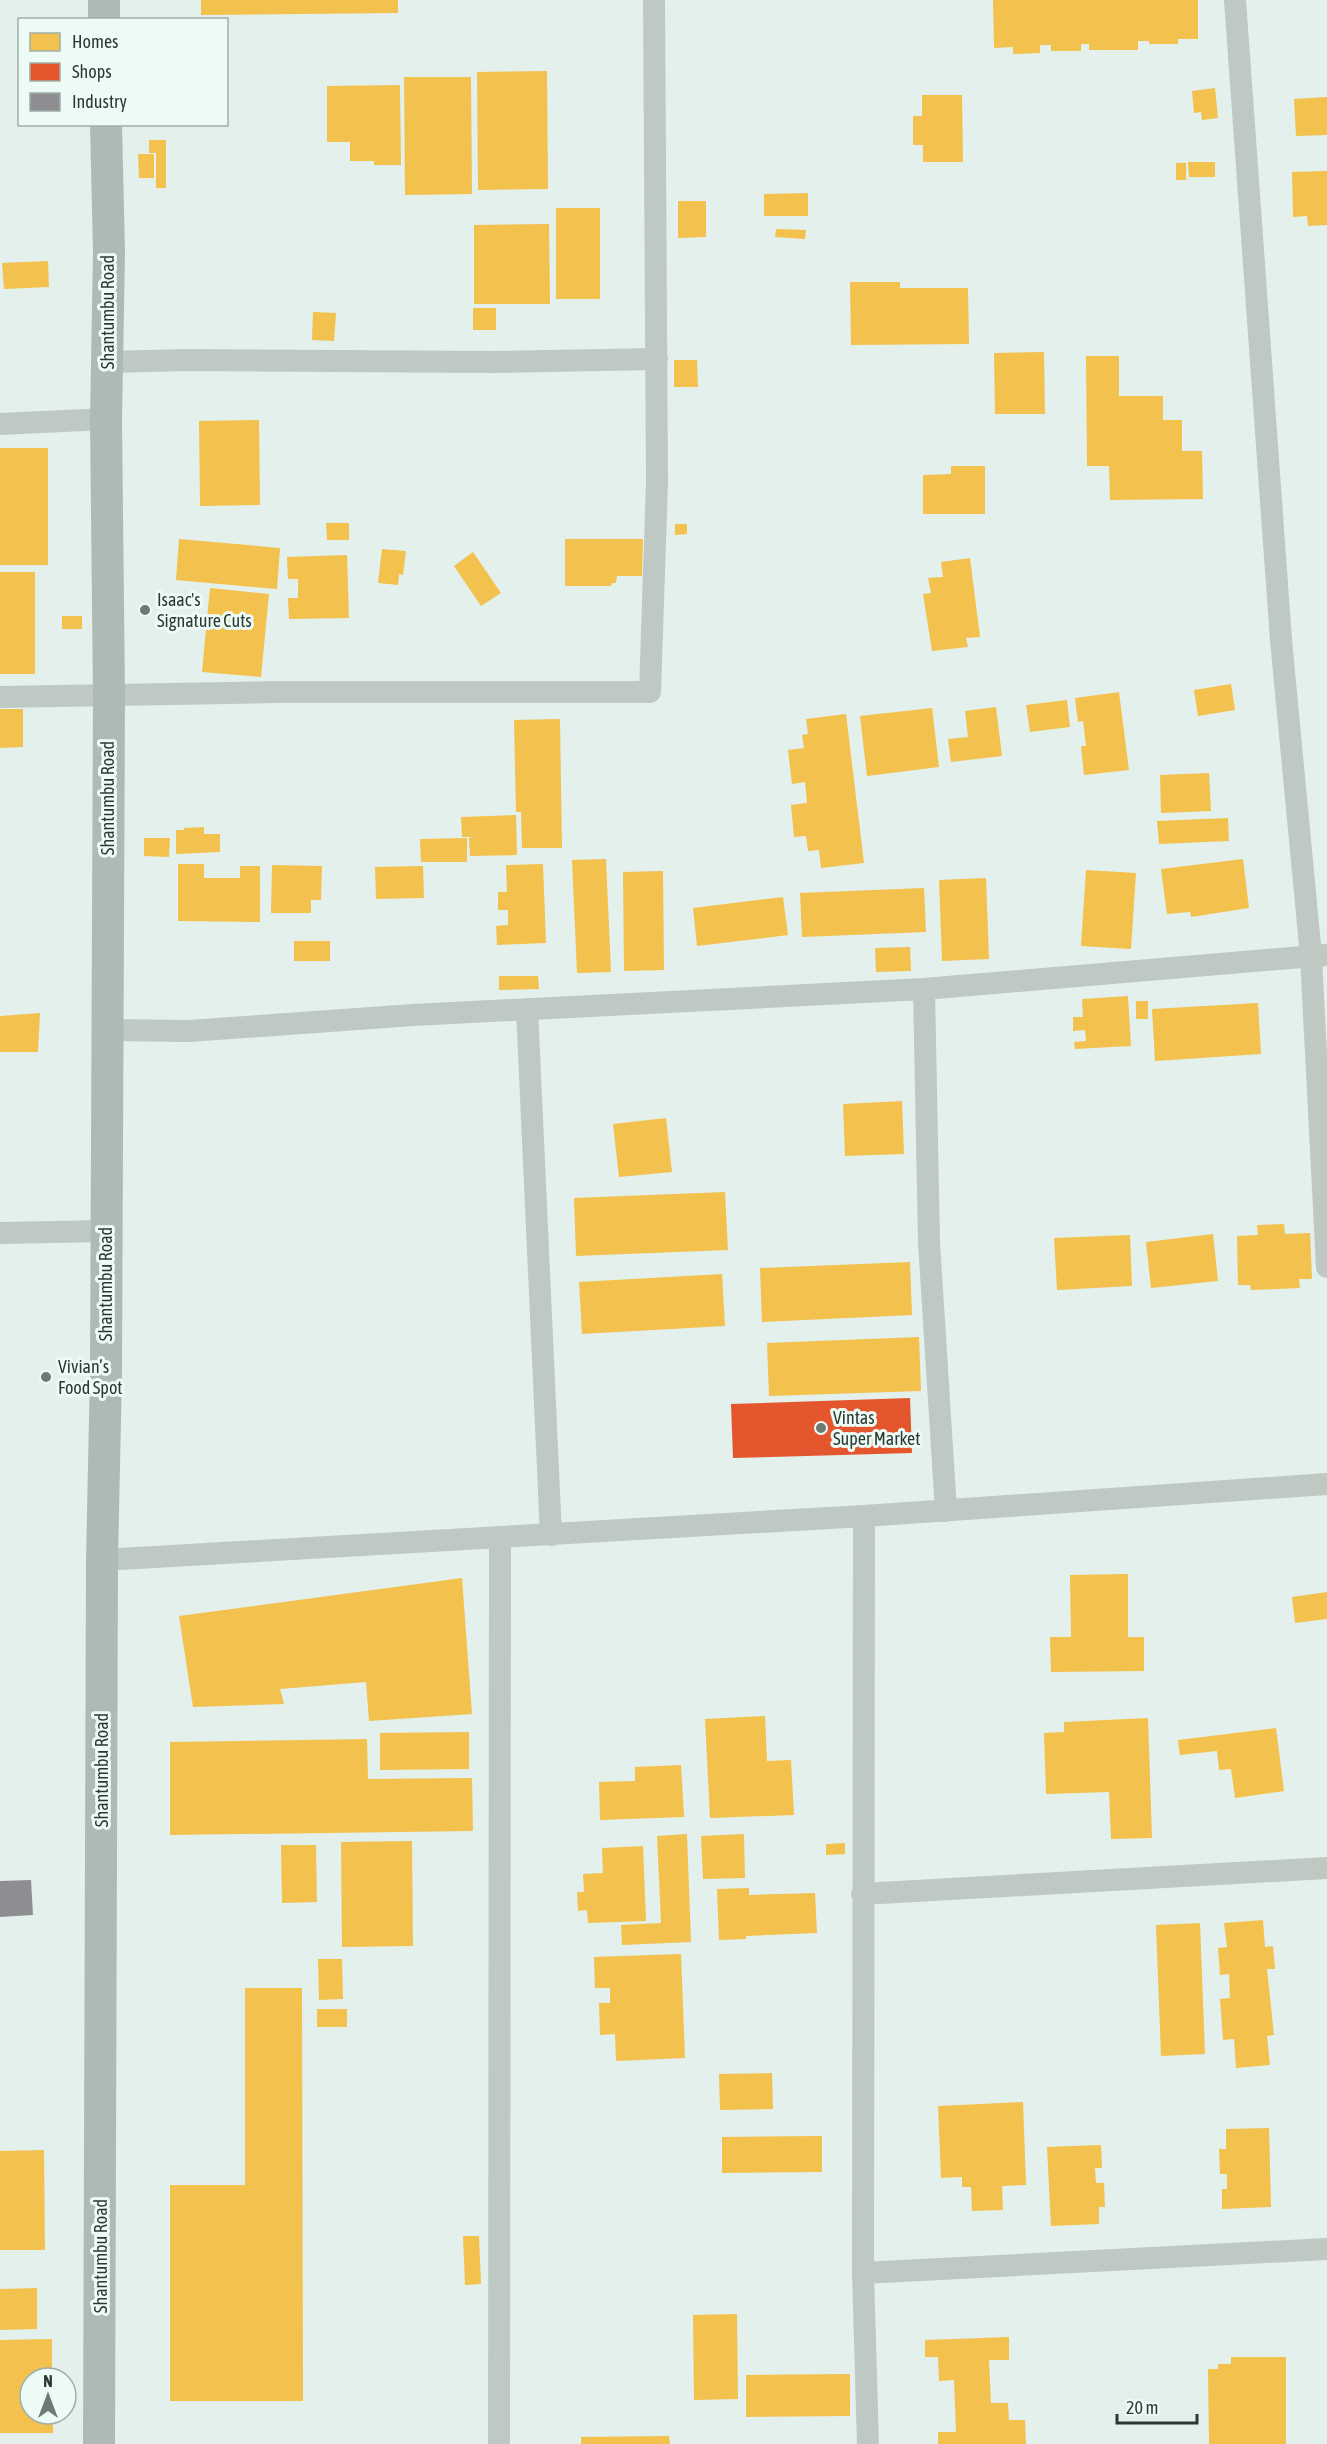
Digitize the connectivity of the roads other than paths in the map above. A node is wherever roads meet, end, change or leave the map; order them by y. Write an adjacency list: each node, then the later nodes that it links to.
1 (104, 0): 4 (street)
2 (654, 0): 6 (street)
3 (1235, 0): 12 (street)
4 (104, 18)
5 (106, 126): 7 (street, Shantumbu Road)
6 (657, 359): 7 (street); 11 (street)
7 (109, 362): 8 (street, Shantumbu Road)
8 (106, 419): 9 (street); 11 (street, Shantumbu Road)
9 (0, 424)
10 (0, 697): 11 (street)
11 (109, 697): 15 (street, Shantumbu Road)
12 (1319, 955): 13 (street); 18 (street)
13 (924, 989): 14 (street); 20 (street)
14 (527, 1009): 15 (street); 22 (street)
15 (106, 1030): 16 (street, Shantumbu Road)
16 (106, 1231): 17 (street); 24 (street, Shantumbu Road)
17 (0, 1233)
18 (1327, 1267)
19 (1327, 1484): 20 (street)
20 (946, 1511): 21 (street)
21 (864, 1516): 22 (street); 26 (street)
22 (551, 1535): 23 (street)
23 (500, 1538): 24 (street); 30 (street)
24 (102, 1560): 29 (street, Shantumbu Road)
25 (1327, 1868): 26 (street)
26 (862, 1894): 28 (street)
27 (1327, 2249): 28 (street)
28 (863, 2273): 31 (street)
29 (99, 2444)
30 (499, 2444)
31 (868, 2444)

